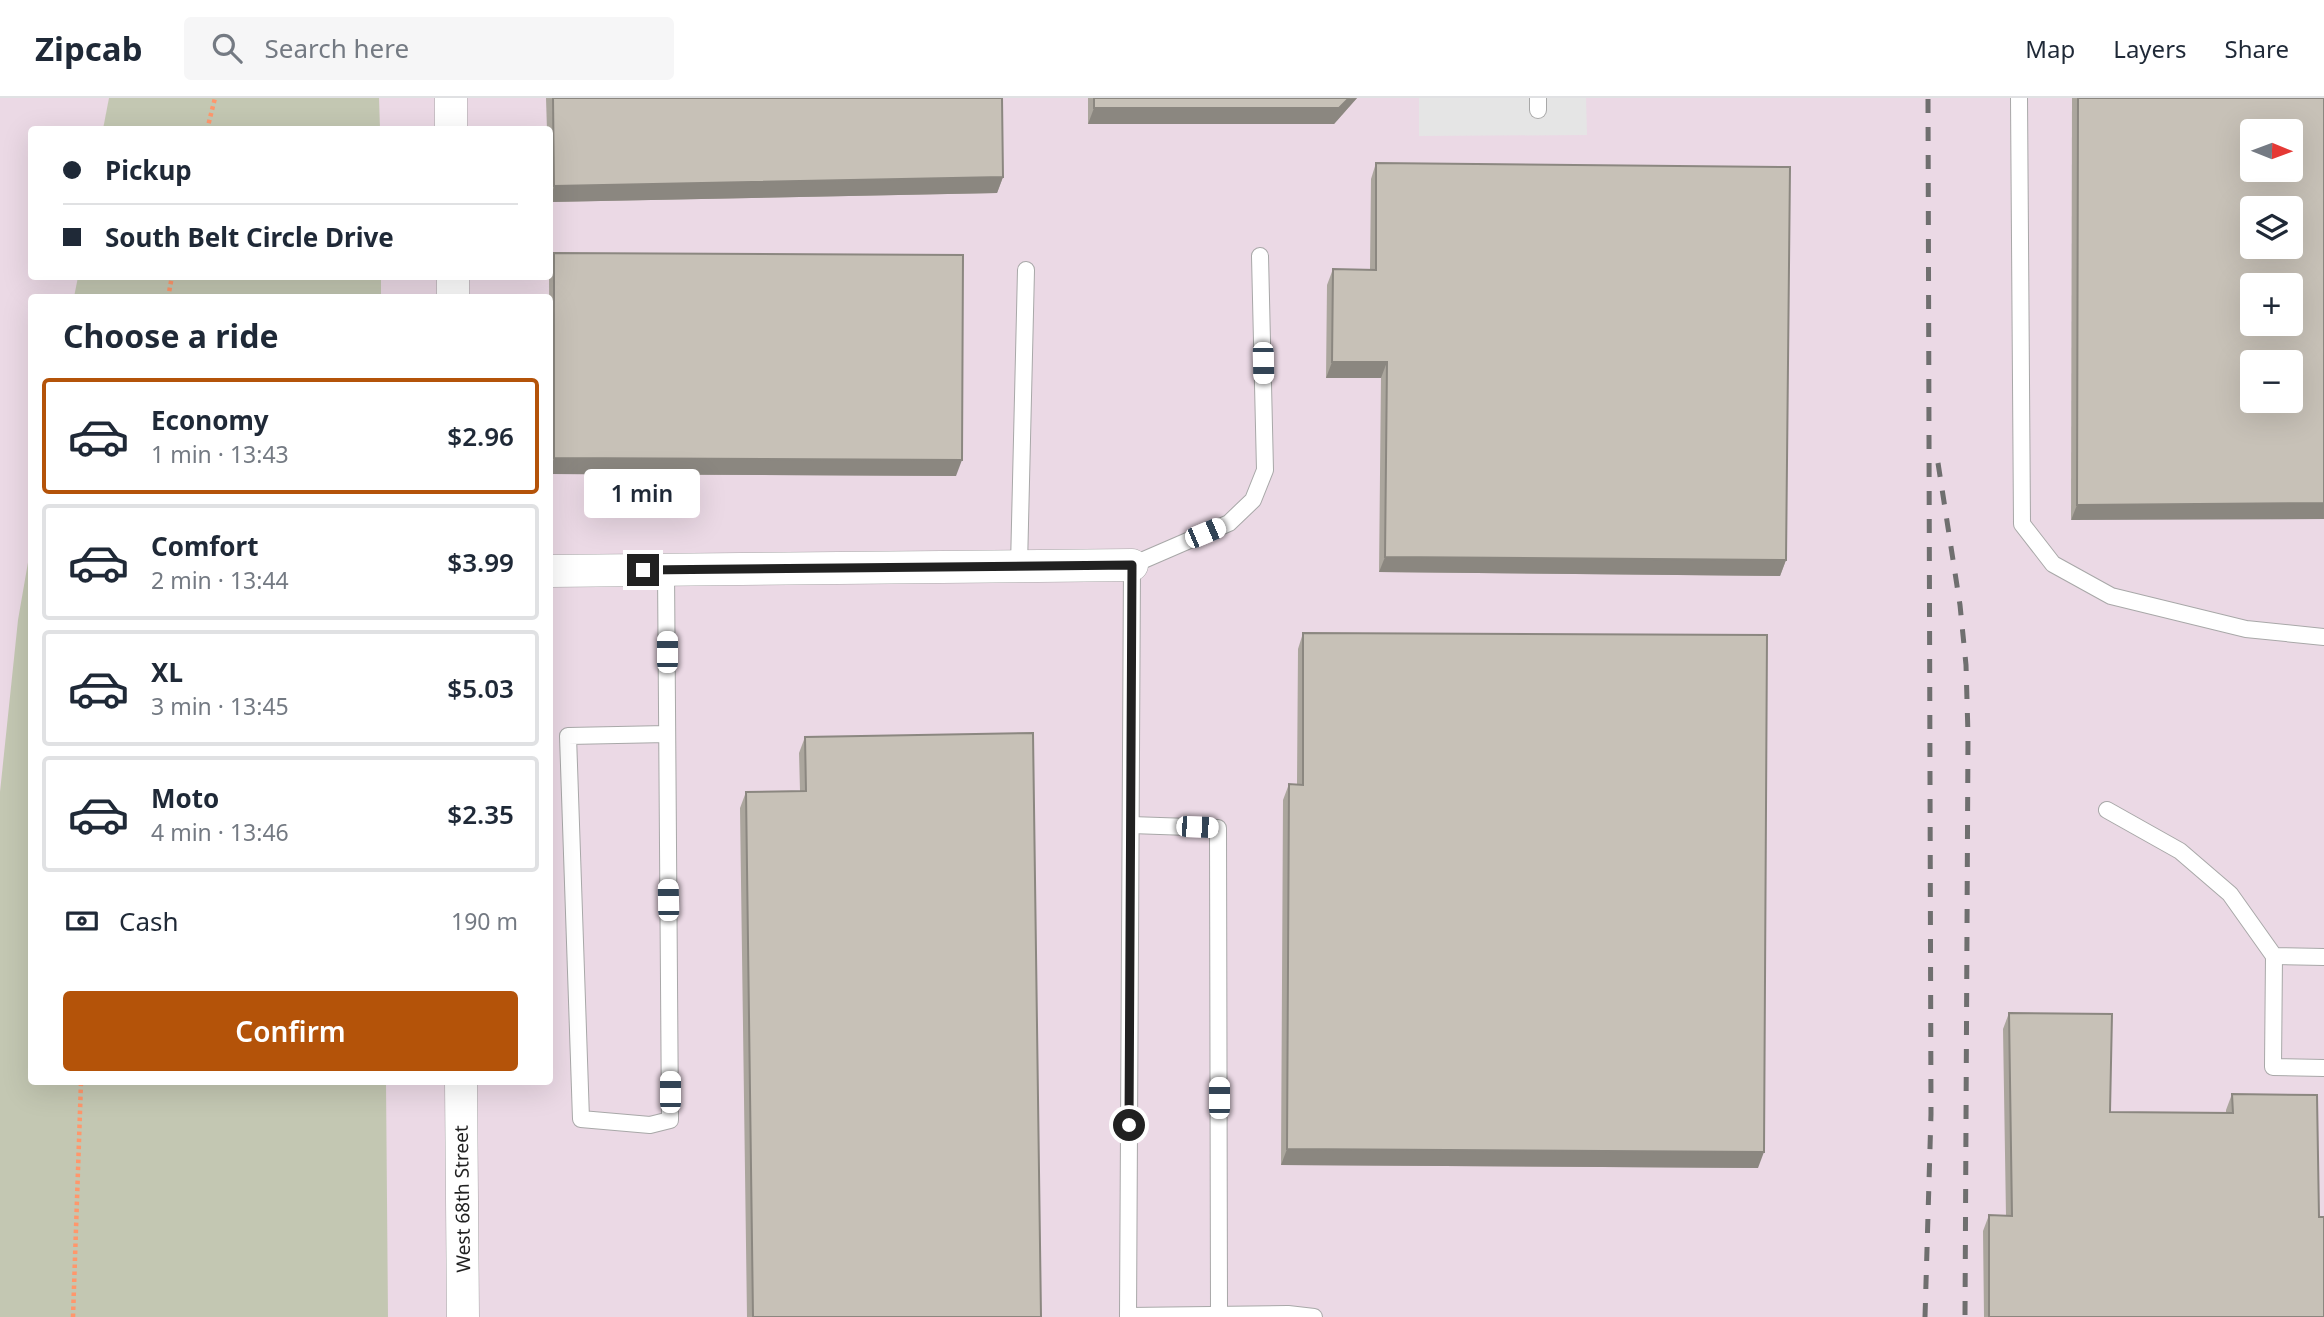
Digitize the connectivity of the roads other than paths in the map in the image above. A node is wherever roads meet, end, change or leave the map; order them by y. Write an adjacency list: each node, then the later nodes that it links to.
1 (451, 98): 3 (street)
2 (2019, 98): 10 (lane)
3 (451, 126)
4 (1260, 256): 6 (lane)
5 (1026, 270): 7 (lane)
6 (1132, 565): 7 (street); 13 (lane)
7 (1019, 566): 8 (street)
8 (666, 570): 9 (street); 11 (lane)
9 (553, 571)
10 (2324, 637)
11 (667, 734): 11 (lane)
12 (2108, 810): 14 (lane)
13 (1132, 825): 18 (lane); 20 (lane)
14 (2274, 956): 15 (lane); 16 (lane)
15 (2324, 957)
16 (2324, 1068)
17 (461, 1085): 19 (street, West 68th Street)
18 (1219, 1314): 20 (lane); 21 (lane)
19 (463, 1317)
20 (1128, 1317)
21 (1314, 1317)

